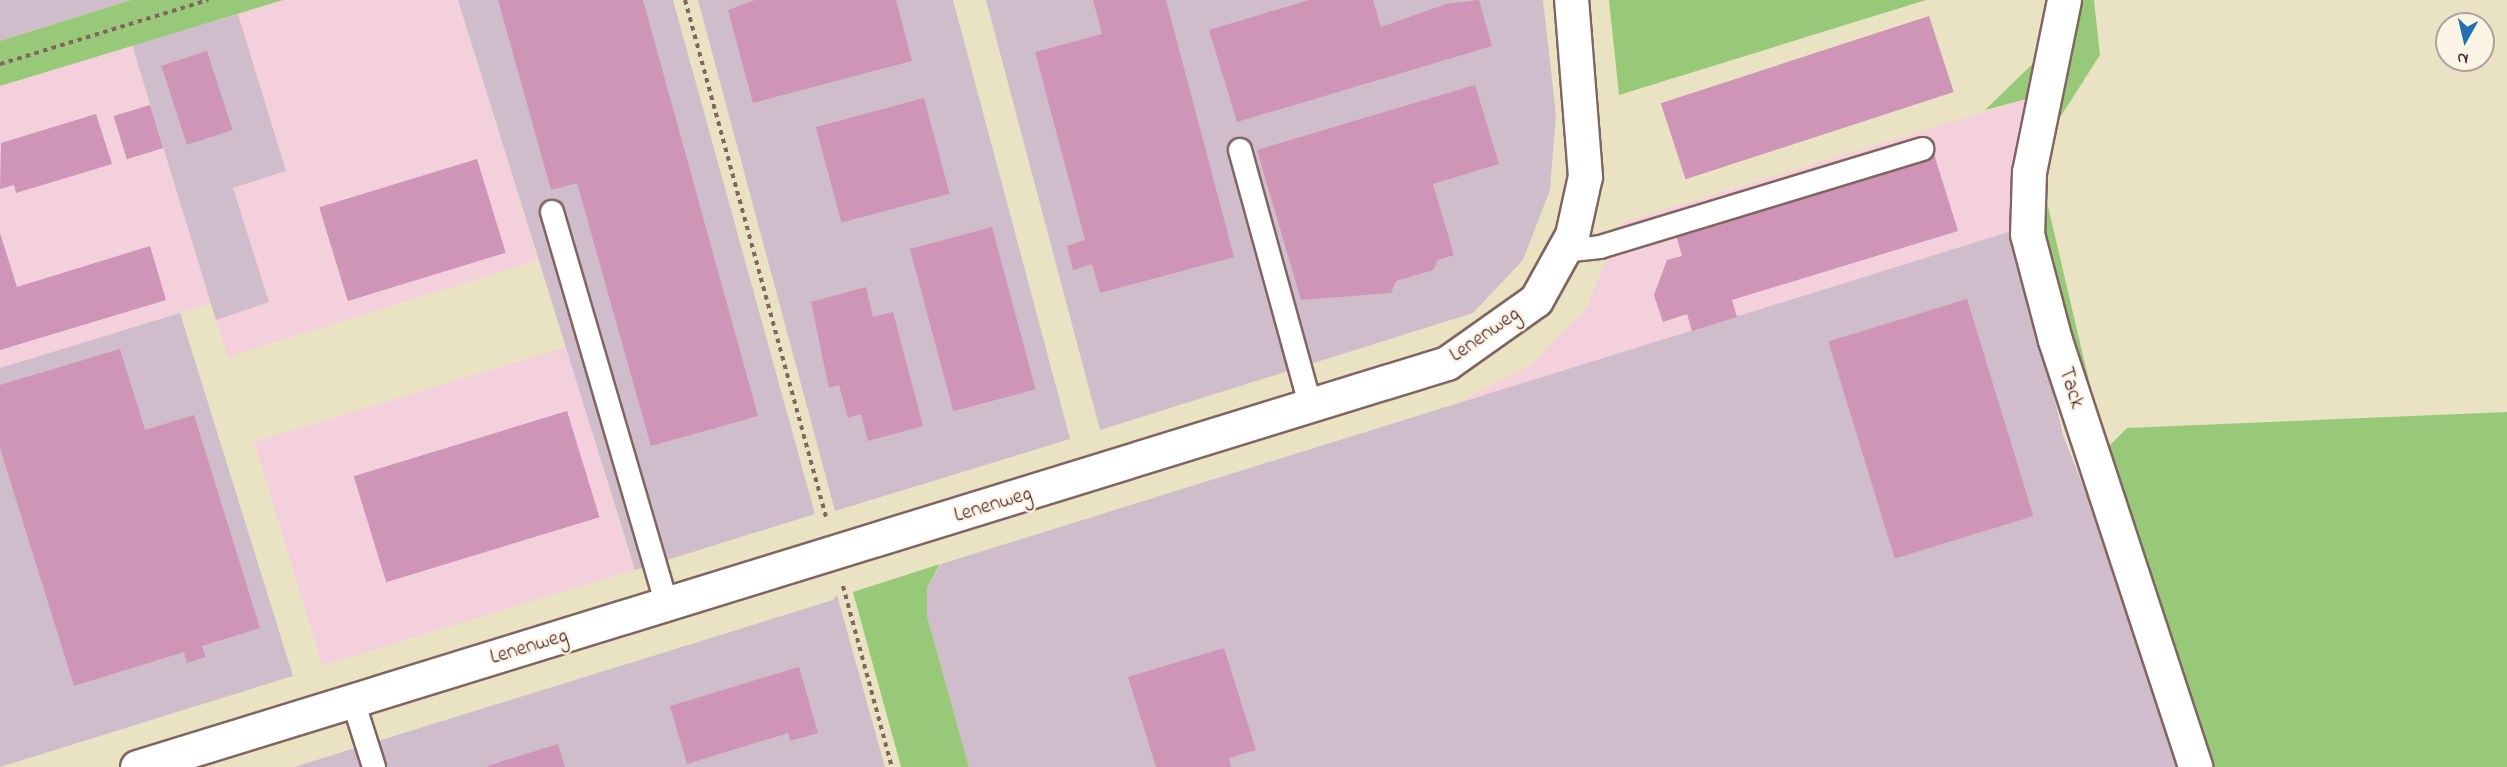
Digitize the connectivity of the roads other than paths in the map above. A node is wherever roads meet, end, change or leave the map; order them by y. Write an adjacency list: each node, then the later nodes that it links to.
1 (1571, 0): 6 (street, Lenenweg)
2 (2064, 0): 12 (street, Tack)
3 (1922, 149): 6 (lane)
4 (1240, 150): 7 (lane)
5 (552, 212): 8 (lane)
6 (1563, 251): 7 (street, Lenenweg)
7 (1311, 407): 8 (street, Lenenweg)
8 (667, 605): 9 (street, Lenenweg)
9 (353, 701): 10 (street, Lenenweg); 11 (lane)
10 (137, 767)
11 (374, 767)
12 (2195, 767)

